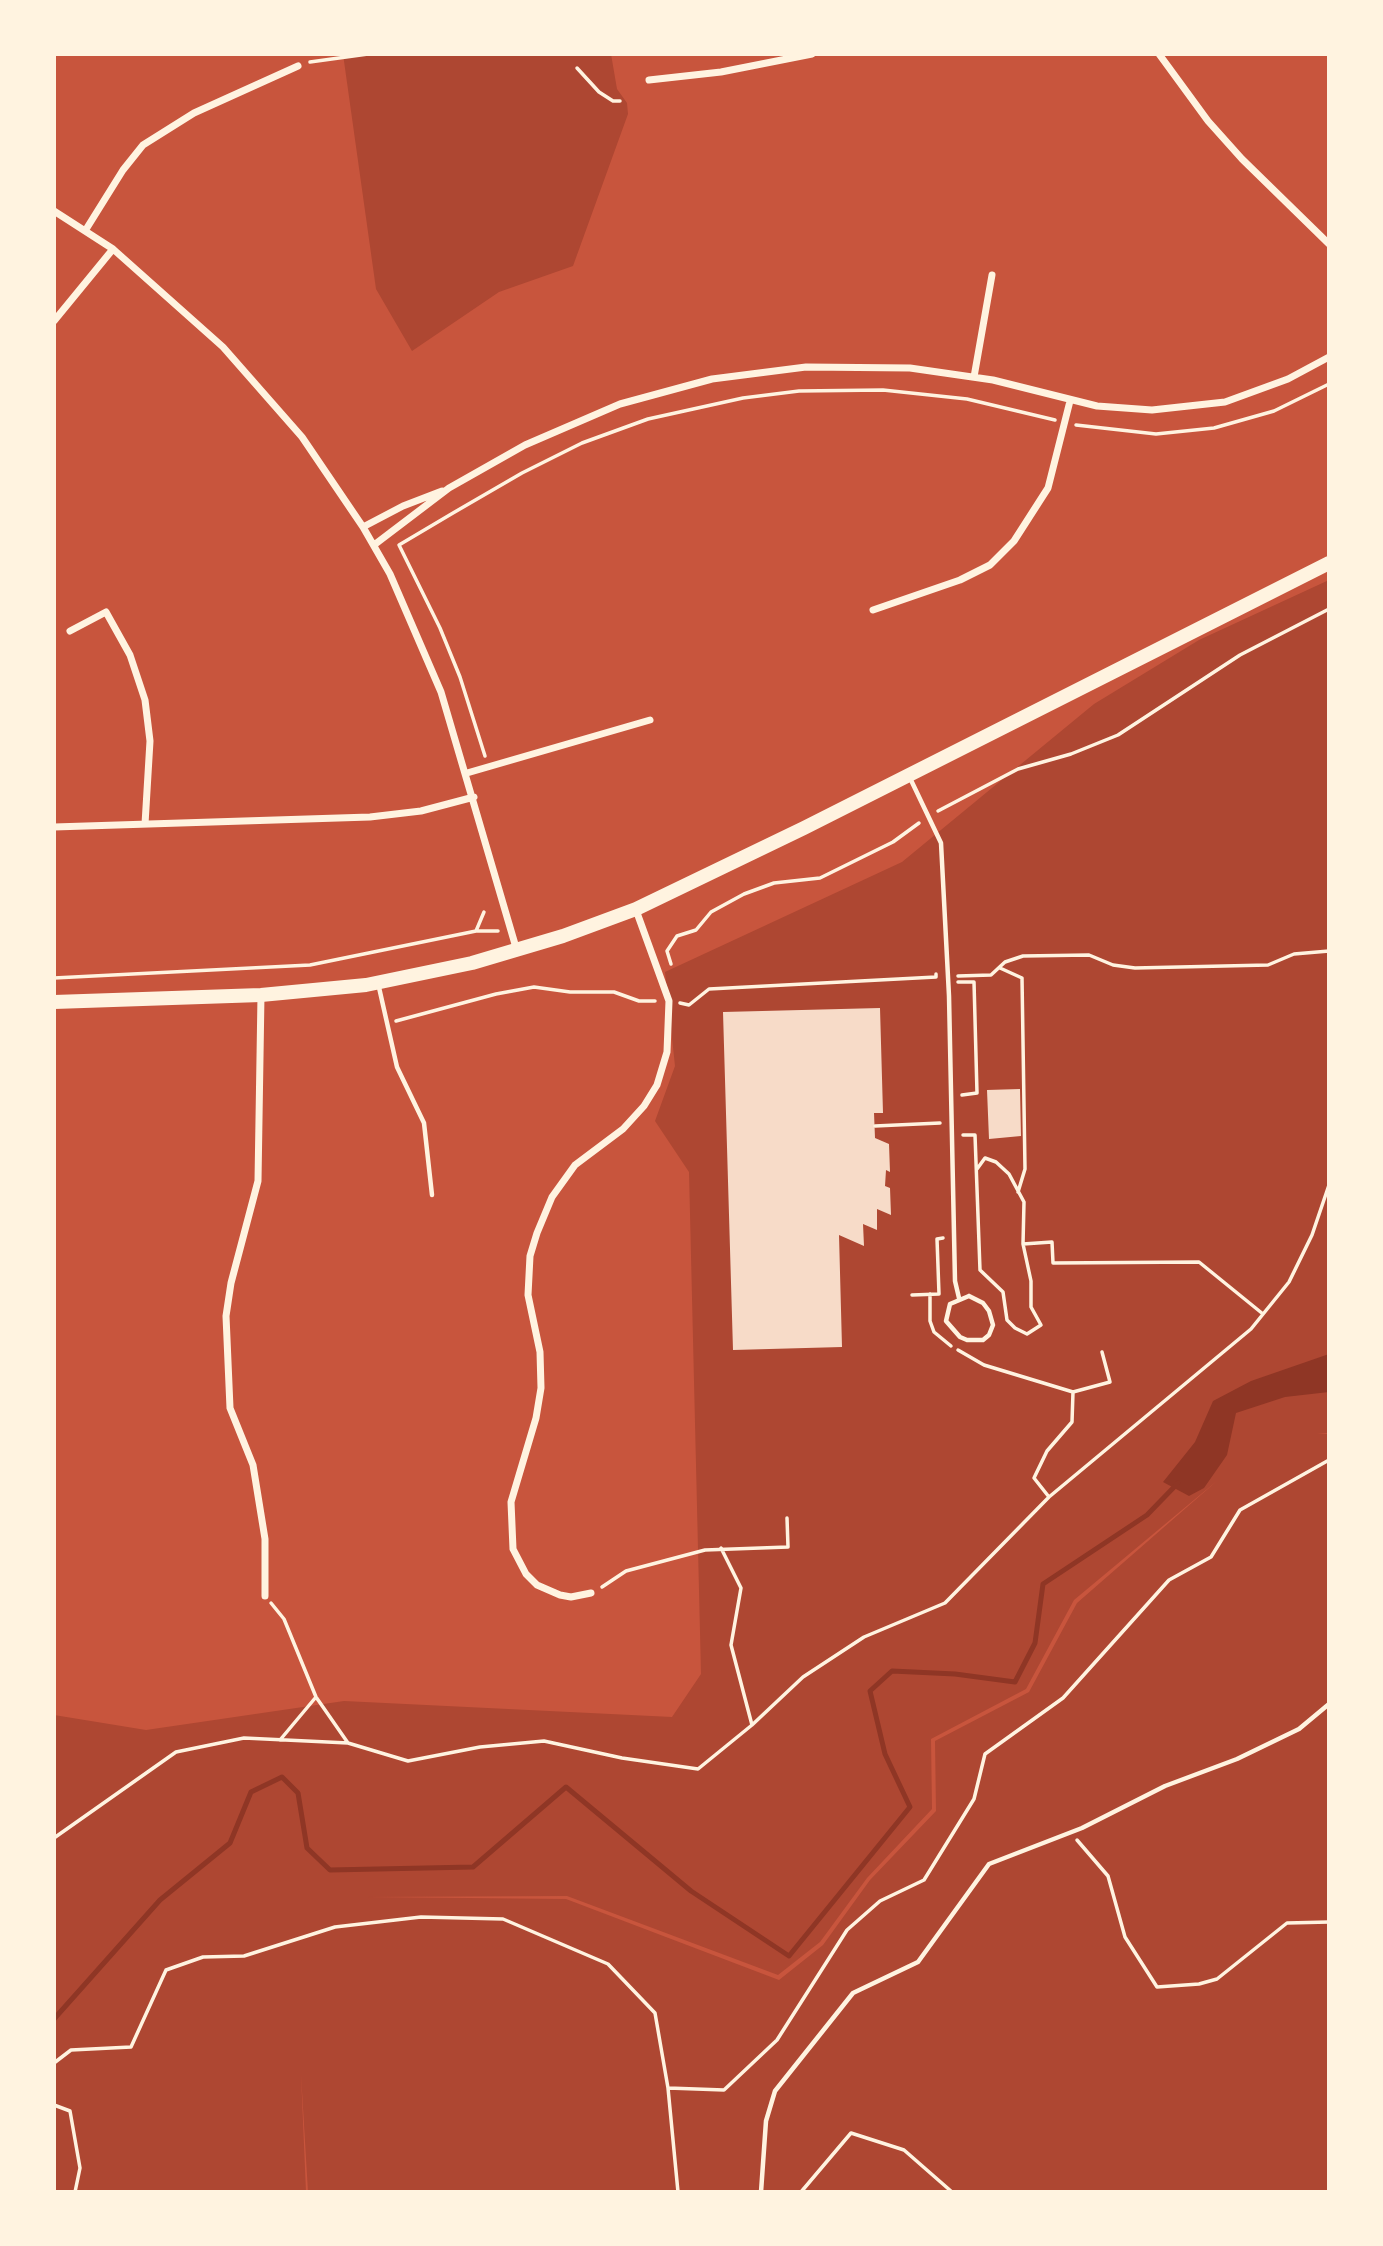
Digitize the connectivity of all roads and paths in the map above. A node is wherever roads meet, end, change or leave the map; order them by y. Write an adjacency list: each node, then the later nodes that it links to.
1 (368, 54): 4 (path)
2 (812, 54): 6 (street)
3 (1159, 54): 9 (street)
4 (298, 66): 10 (street)
5 (577, 68): 7 (path)
6 (649, 80)
7 (620, 101)
8 (54, 211): 10 (street)
9 (1317, 229): 11 (street); 12 (street)
10 (85, 231): 13 (street)
11 (1329, 237)
12 (1329, 244)
13 (113, 249): 15 (street); 22 (street)
14 (992, 275): 17 (street)
15 (54, 321)
16 (1329, 357): 19 (street)
17 (974, 377): 19 (street); 21 (street)
18 (1329, 384): 20 (path)
19 (1070, 401): 20 (street)
20 (1065, 423): 26 (street); 29 (path)
21 (449, 488): 22 (street); 23 (street)
22 (363, 527): 23 (street)
23 (374, 545): 30 (street)
24 (1329, 564): 31 (main road)
25 (1329, 609): 33 (path)
26 (873, 610)
27 (70, 631): 34 (street)
28 (650, 720): 29 (street)
29 (488, 768): 30 (street)
30 (467, 773): 32 (street)
31 (909, 775): 33 (lane); 36 (main road)
32 (474, 797): 34 (street); 39 (street)
33 (929, 816): 42 (lane); 44 (path)
34 (145, 824): 35 (street)
35 (54, 827)
36 (636, 909): 40 (main road); 50 (street)
37 (484, 912): 38 (path)
38 (476, 931): 39 (path); 45 (path)
39 (511, 931): 40 (street)
40 (517, 951): 47 (main road)
41 (1329, 951): 43 (path)
42 (947, 963): 46 (path); 52 (path); 55 (lane)
43 (999, 967): 46 (path); 59 (path)
44 (673, 972)
45 (54, 978)
46 (958, 978): 54 (path)
47 (378, 983): 49 (main road); 53 (lane)
48 (678, 993): 52 (path)
49 (261, 995): 51 (main road); 74 (street)
50 (669, 1001): 52 (path); 53 (path); 73 (street)
51 (54, 1002)
52 (680, 1003)
53 (387, 1023): 60 (lane)
54 (959, 1095)
55 (953, 1122): 56 (path); 57 (path); 61 (lane)
56 (875, 1126)
57 (976, 1172): 59 (path); 62 (path)
58 (1329, 1185): 66 (path)
59 (1018, 1192): 62 (path)
60 (432, 1195)
61 (955, 1237): 63 (path); 65 (lane)
62 (1023, 1244): 66 (path)
63 (930, 1294): 64 (path); 68 (path)
64 (912, 1295)
65 (959, 1298): 65 (lane)
66 (1263, 1314): 70 (path)
67 (1102, 1352): 68 (path)
68 (1073, 1392): 70 (path)
69 (1329, 1460): 84 (path)
70 (1049, 1497): 77 (path)
71 (787, 1518): 72 (path)
72 (721, 1548): 73 (path); 77 (path)
73 (591, 1594)
74 (265, 1597): 75 (path)
75 (316, 1697): 78 (path); 79 (path)
76 (1329, 1704): 80 (lane)
77 (752, 1726): 79 (path)
78 (280, 1740): 79 (path); 81 (path)
79 (348, 1743)
80 (1074, 1829): 82 (path); 88 (lane)
81 (54, 1838)
82 (1329, 1922)
83 (54, 2063): 84 (path)
84 (668, 2088): 87 (path)
85 (54, 2105): 86 (path)
86 (75, 2192)
87 (678, 2192)
88 (761, 2192)
89 (801, 2192): 90 (path)
90 (952, 2192)

